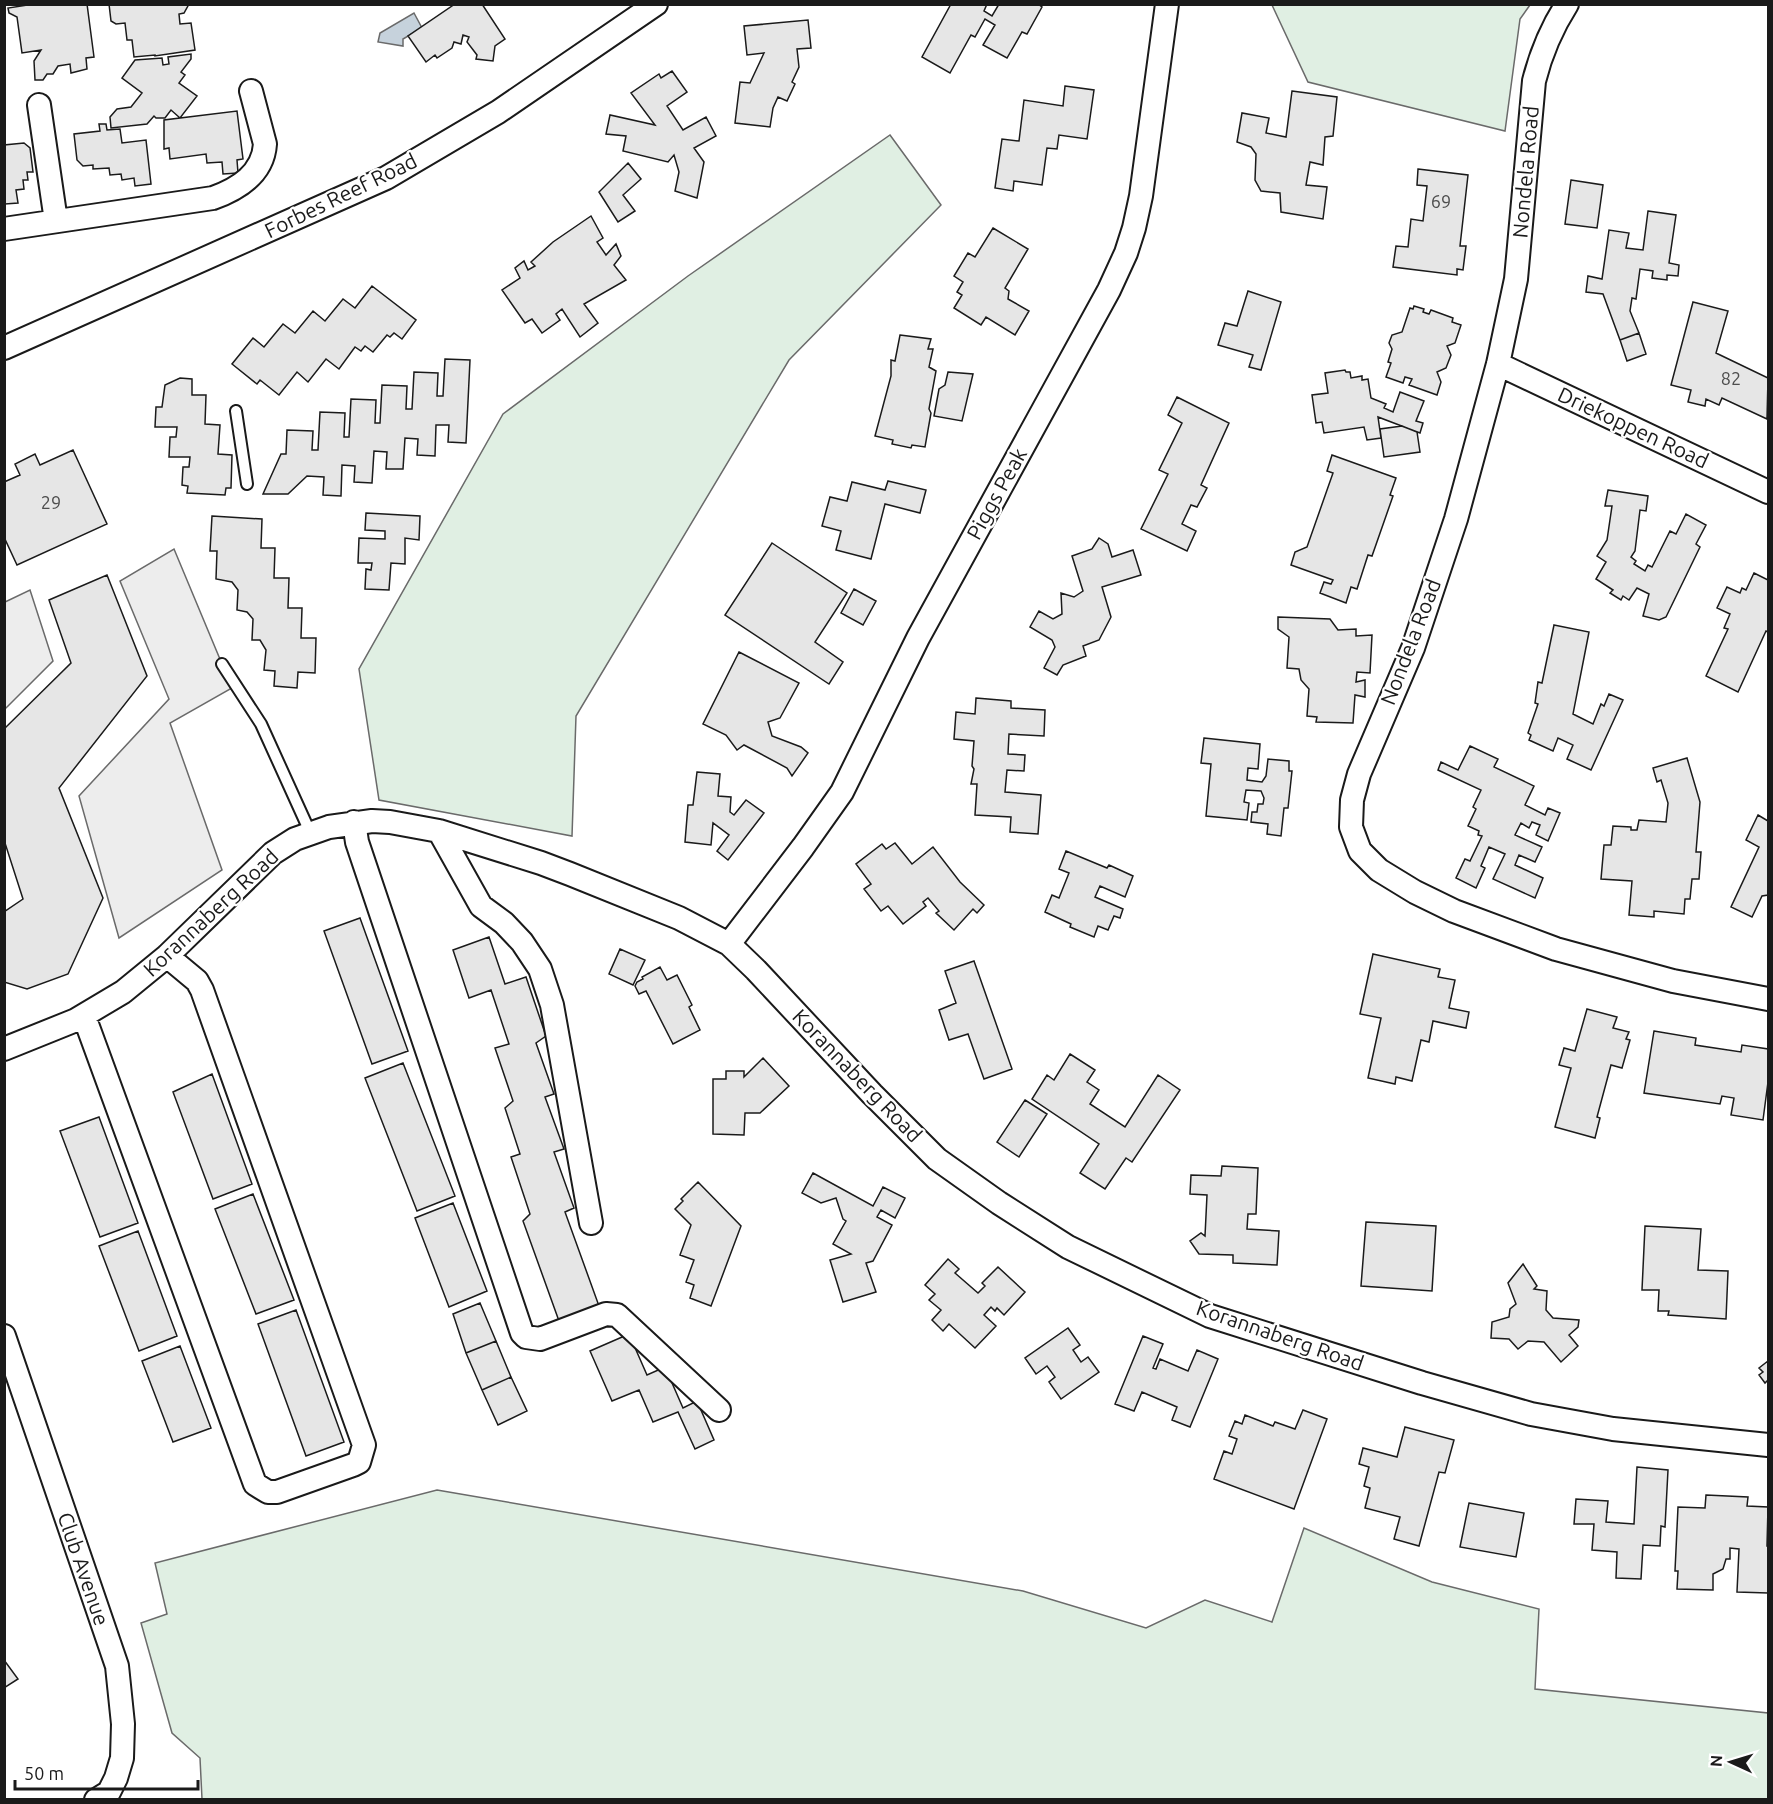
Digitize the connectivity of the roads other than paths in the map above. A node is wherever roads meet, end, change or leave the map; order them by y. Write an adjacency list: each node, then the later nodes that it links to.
1 (656, 4): 8 (street, Forbes Reef Road)
2 (1167, 4): 17 (street, Piggs Peak)
3 (1567, 4): 9 (street, Nondela Road)
4 (251, 91): 6 (street)
5 (39, 105): 6 (street)
6 (56, 221): 7 (street)
7 (4, 229)
8 (4, 348)
9 (1498, 364): 12 (street, Driekoppen Road); 19 (street, Nondela Road)
10 (236, 411): 11 (lane)
11 (247, 484)
12 (1768, 492)
13 (222, 664): 16 (lane)
14 (354, 822): 15 (street, Korannaberg Road); 16 (street, Korannaberg Road); 24 (street)
15 (439, 831): 17 (street, Korannaberg Road); 22 (street)
16 (310, 832): 18 (street, Korannaberg Road)
17 (729, 944): 25 (street, Korannaberg Road)
18 (167, 956): 20 (street, Korannaberg Road); 20 (street)
19 (1768, 999)
20 (84, 1016): 21 (street, Korannaberg Road)
21 (4, 1049)
22 (591, 1223)
23 (4, 1336): 26 (street, Club Avenue)
24 (719, 1410)
25 (1768, 1445)
26 (96, 1800)

